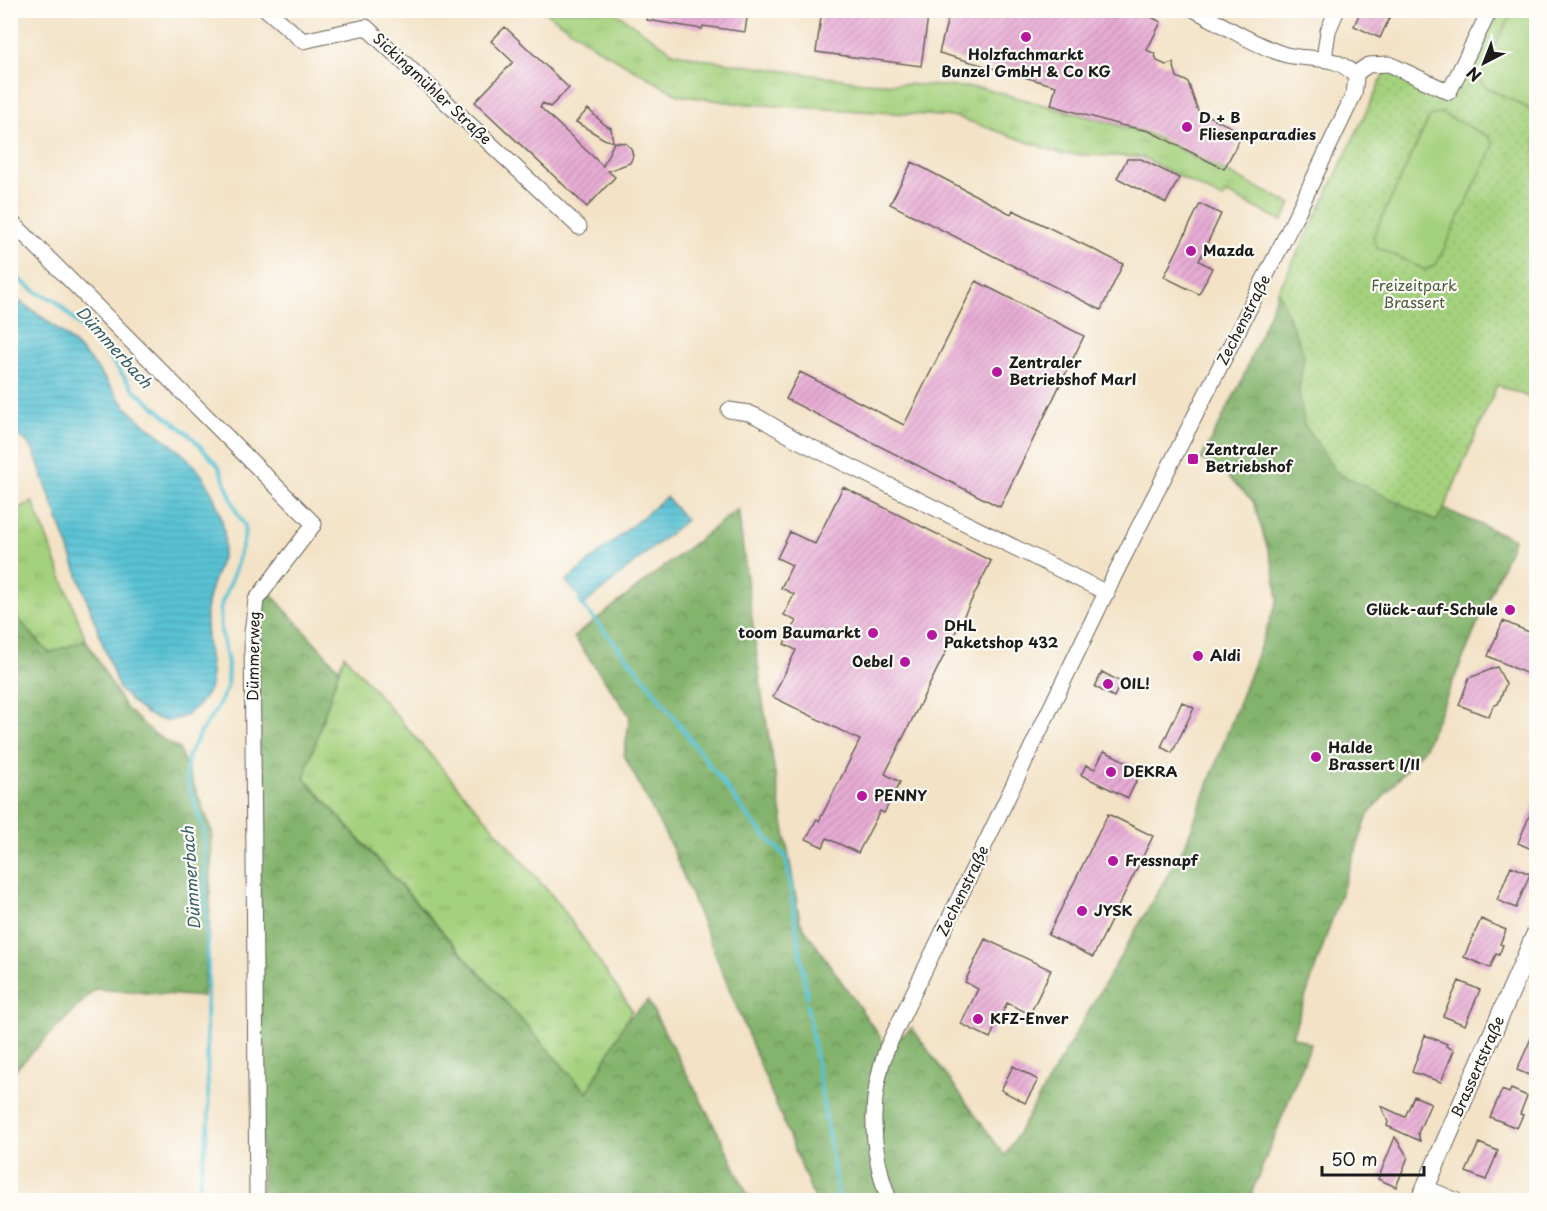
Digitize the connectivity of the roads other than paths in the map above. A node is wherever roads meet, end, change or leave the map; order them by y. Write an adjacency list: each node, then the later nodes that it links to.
1 (267, 10): 8 (street, Sickingmühler Straße)
2 (1195, 10): 5 (street)
3 (1337, 10): 5 (street)
4 (1490, 10): 6 (street)
5 (1324, 58): 6 (street)
6 (1354, 75): 10 (street, Zechenstraße)
7 (10, 220): 13 (street, Dümmerweg)
8 (579, 227)
9 (729, 410): 10 (street)
10 (1107, 593): 14 (street, Zechenstraße)
11 (1536, 933): 12 (main road, Brassertstraße)
12 (1423, 1194): 15 (street)
13 (257, 1200)
14 (889, 1200)
15 (1455, 1200)

